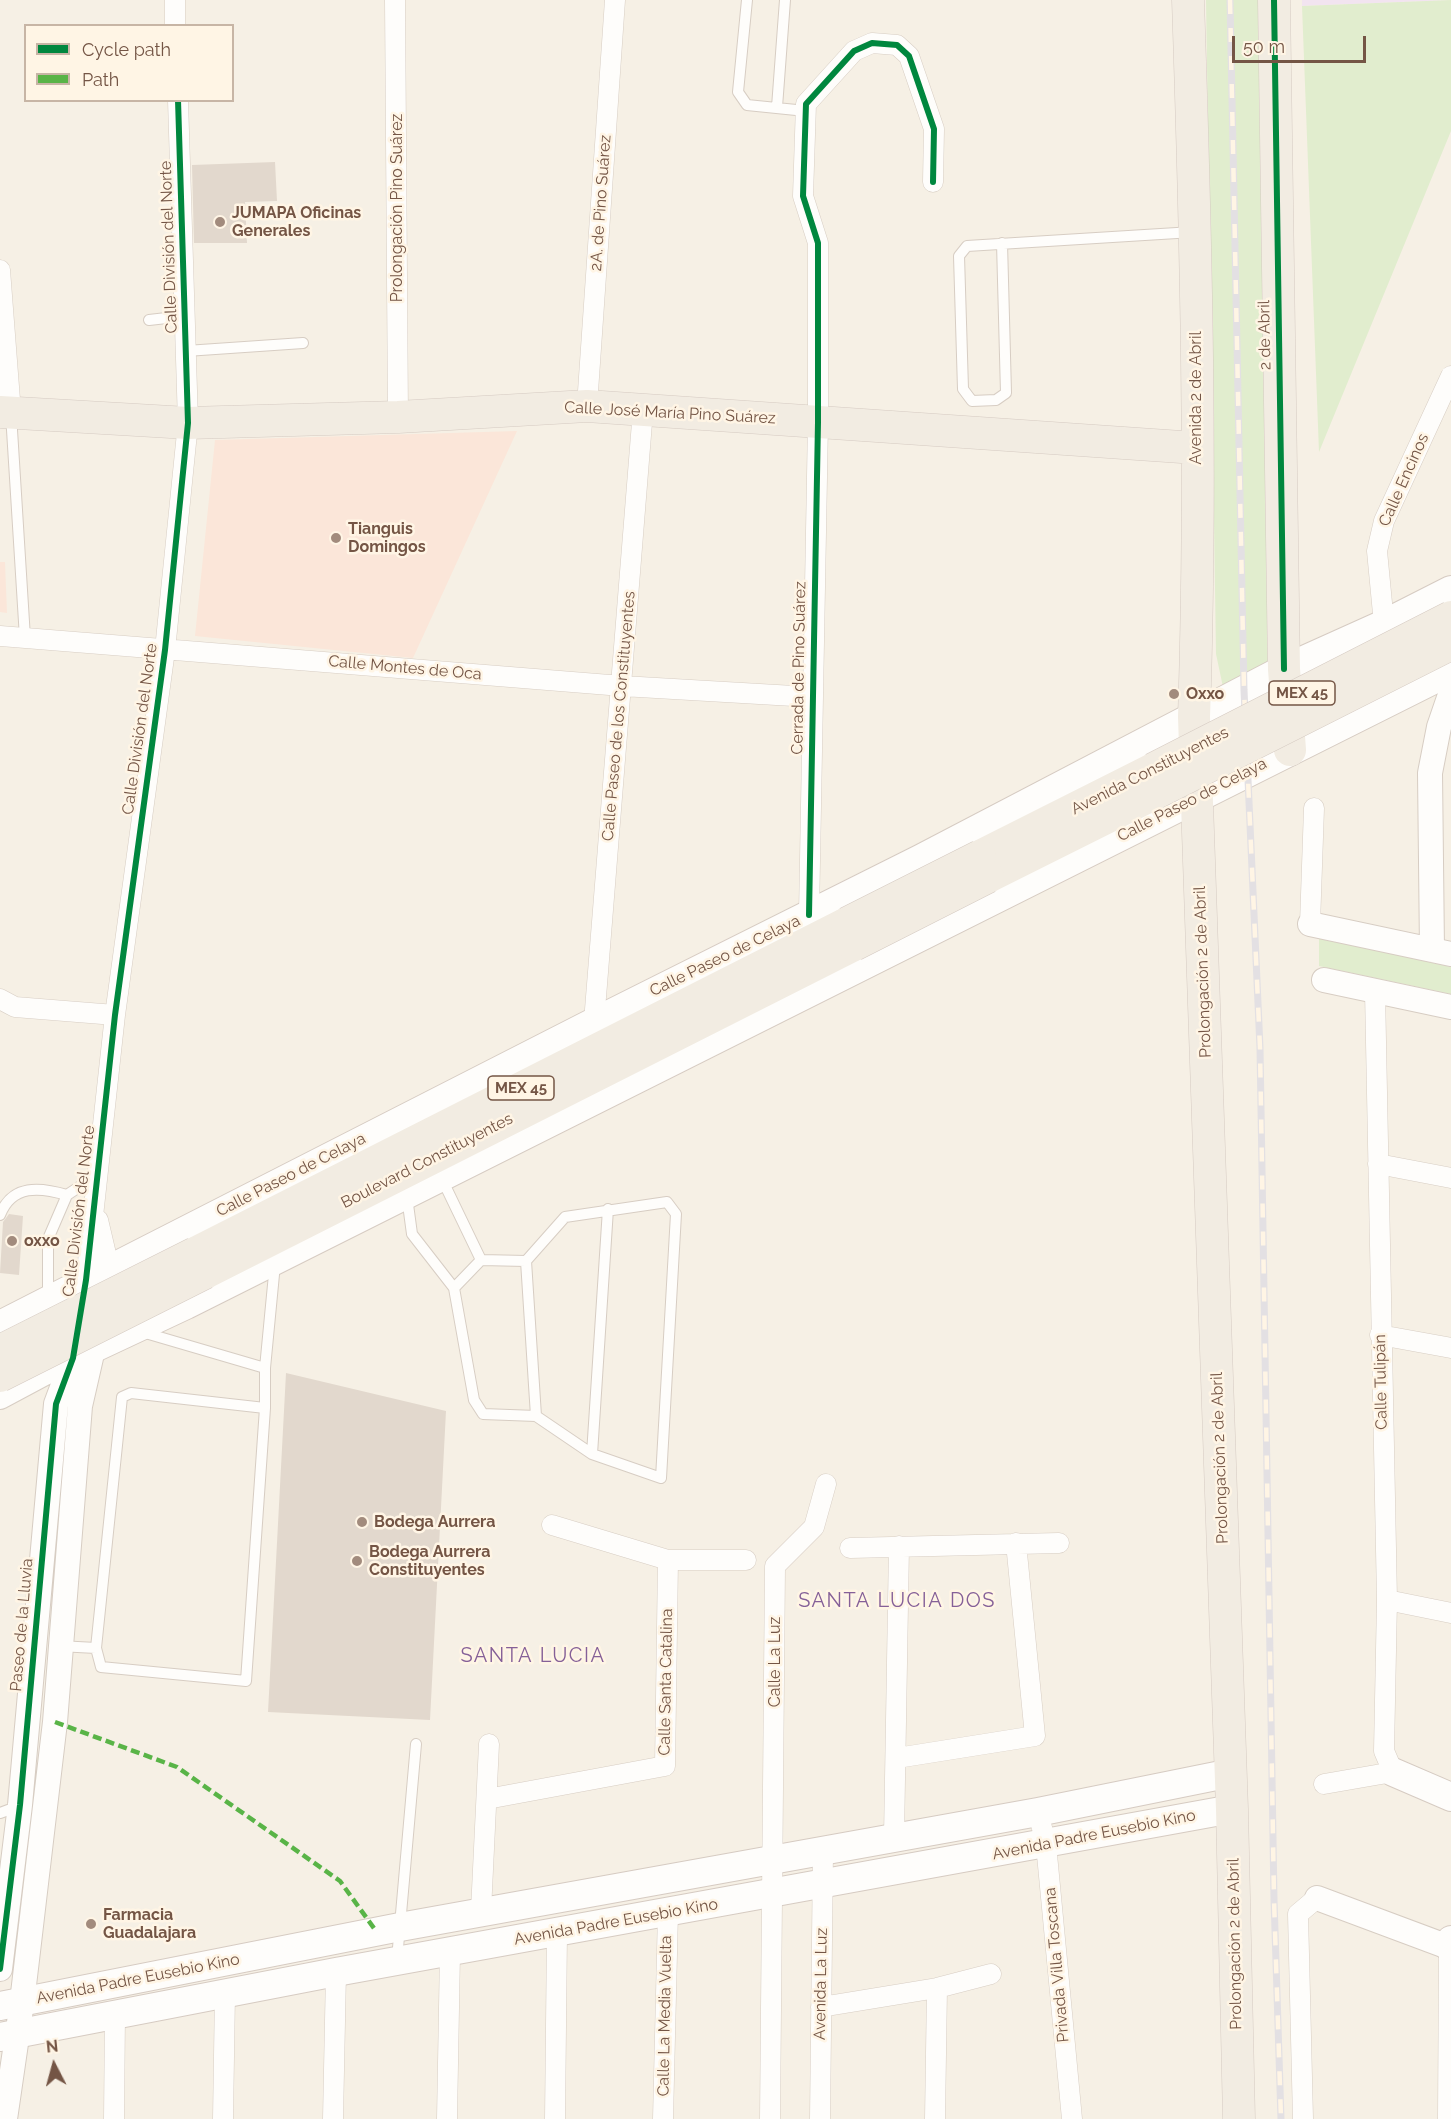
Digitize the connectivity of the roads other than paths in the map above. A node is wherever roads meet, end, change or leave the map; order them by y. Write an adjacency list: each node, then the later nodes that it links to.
1 (175, 0): 8 (street)
2 (395, 0): 24 (street, Prolongación Pino Suárez)
3 (615, 0): 21 (street, 2A. de Pino Suárez)
4 (747, 0): 10 (lane)
5 (785, 0): 10 (lane)
6 (1188, 0): 13 (main road, Avenida 2 de Abril)
7 (1274, 0): 35 (main road, 2 de Abril)
8 (175, 24)
9 (178, 102): 16 (street, Calle División del Norte)
10 (777, 107): 11 (lane)
11 (806, 111): 12 (street); 25 (street, Cerrada de Pino Suárez)
12 (933, 182)
13 (1196, 232): 14 (lane); 27 (main road, Avenida 2 de Abril)
14 (1002, 243): 14 (lane)
15 (0, 270): 23 (street)
16 (184, 316): 17 (lane); 19 (street, Calle División del Norte)
17 (149, 320)
18 (303, 343): 19 (lane)
19 (186, 351): 26 (street, Calle División del Norte)
20 (1451, 376): 30 (street, Calle Encinos)
21 (587, 406): 22 (main road, Calle José María Pino Suárez); 24 (main road, Calle José María Pino Suárez)
22 (643, 410): 25 (main road, Calle José María Pino Suárez); 37 (street, Calle Paseo de los Constituyentes)
23 (5, 412): 26 (main road, Calle José María Pino Suárez); 32 (lane)
24 (398, 417): 26 (main road, Calle José María Pino Suárez)
25 (818, 422): 27 (main road, Calle José María Pino Suárez); 40 (street, Cerrada de Pino Suárez)
26 (188, 423): 34 (street, Calle División del Norte)
27 (1196, 448): 41 (main road, Avenida 2 de Abril)
28 (1451, 590): 30 (main road, Calle Paseo de Celaya)
29 (1451, 617): 44 (main road, Avenida Constituyentes / MEX 45, bridge)
30 (1384, 624): 35 (main road, Calle Paseo de Celaya); 38 (street)
31 (0, 636): 32 (street, Calle Montes de Oca)
32 (25, 638): 34 (street, Calle Montes de Oca)
33 (1451, 644): 44 (main road, Avenida Constituyentes / MEX 45, bridge)
34 (165, 650): 37 (street, Calle Montes de Oca); 57 (street, Calle División del Norte)
35 (1284, 669): 41 (main road, Calle Paseo de Celaya); 43 (main road, 2 de Abril)
36 (1451, 671): 38 (main road, Calle Paseo de Celaya)
37 (622, 686): 40 (street, Calle Montes de Oca); 58 (street, Calle Paseo de los Constituyentes)
38 (1414, 690): 42 (street); 43 (main road, Calle Paseo de Celaya)
39 (1451, 692): 42 (street)
40 (811, 697): 48 (street, Cerrada de Pino Suárez)
41 (1194, 717): 44 (main road, Calle Paseo de Celaya); 45 (main road, Avenida 2 de Abril)
42 (1439, 727): 52 (street)
43 (1290, 750): 45 (main road, Calle Paseo de Celaya)
44 (1150, 782): 45 (main road, Calle Paseo de Celaya); 47 (main road, Calle Paseo de Celaya); 49 (main road, Calle Paseo de Celaya); 51 (main road, Avenida Constituyentes / MEX 45, bridge)
45 (1196, 797): 106 (main road, Prolongación 2 de Abril)
46 (1314, 808): 50 (street)
47 (920, 859): 49 (street); 51 (main road, Calle Paseo de Celaya)
48 (809, 915): 51 (main road, Calle Paseo de Celaya); 58 (main road, Calle Paseo de Celaya)
49 (948, 923): 51 (main road, Calle Paseo de Celaya)
50 (1310, 924): 52 (street)
51 (854, 931): 61 (main road, Calle Paseo de Celaya); 71 (main road, Boulevard Constituyentes / MEX 45)
52 (1441, 952)
53 (1324, 980): 54 (street)
54 (1375, 991): 56 (street); 59 (street, Calle Tulipán)
55 (0, 999): 57 (street)
56 (1451, 1006)
57 (115, 1015): 60 (street, Calle División del Norte)
58 (594, 1022): 67 (main road, Calle Paseo de Celaya)
59 (1378, 1164): 62 (street); 78 (street, Calle Tulipán)
60 (97, 1175): 64 (lane); 72 (street, Calle División del Norte)
61 (441, 1177): 63 (main road, Calle Paseo de Celaya); 69 (lane)
62 (1451, 1178)
63 (406, 1194): 68 (main road, Calle Paseo de Celaya); 73 (lane)
64 (67, 1195): 66 (lane); 74 (lane)
65 (608, 1209): 70 (lane); 88 (lane); 88 (lane)
66 (0, 1215)
67 (164, 1240): 72 (main road, Calle Paseo de Celaya); 75 (street)
68 (275, 1260): 75 (main road, Calle Paseo de Celaya); 82 (lane)
69 (482, 1260): 70 (lane); 73 (lane)
70 (526, 1261): 87 (lane)
71 (200, 1263): 80 (main road, Boulevard Constituyentes / MEX 45, bridge); 83 (main road, Boulevard Constituyentes / MEX 45, bridge)
72 (98, 1274): 74 (main road, Calle Paseo de Celaya); 81 (street, Calle División del Norte)
73 (454, 1288): 87 (lane)
74 (48, 1300): 76 (main road, Calle Paseo de Celaya)
75 (186, 1305): 77 (main road, Calle Paseo de Celaya)
76 (0, 1327): 84 (street)
77 (133, 1330): 81 (main road, Calle Paseo de Celaya); 82 (lane)
78 (1380, 1335): 79 (street); 97 (street, Calle Tulipán)
79 (1451, 1348)
80 (0, 1351)
81 (83, 1353): 84 (street, Calle Paseo de Celaya); 99 (street, Paseo de la Lluvia); 100 (street)
82 (265, 1368): 86 (lane)
83 (0, 1376)
84 (31, 1381): 85 (street, Calle Paseo de Celaya)
85 (0, 1397)
86 (265, 1408): 101 (lane); 101 (lane)
87 (536, 1416): 88 (lane)
88 (592, 1454)
89 (826, 1484): 116 (street, Calle La Luz)
90 (552, 1526): 95 (street)
91 (1016, 1543): 92 (street); 93 (street); 104 (street)
92 (1059, 1543)
93 (898, 1546): 94 (street); 104 (street)
94 (850, 1548)
95 (668, 1560): 96 (street); 109 (street, Calle Santa Catalina)
96 (746, 1560)
97 (1387, 1600): 98 (street); 105 (street, Calle Tulipán)
98 (1451, 1613)
99 (34, 1644): 100 (lane); 110 (street, Paseo de la Lluvia)
100 (61, 1646): 101 (lane); 132 (street)
101 (96, 1648)
102 (416, 1744): 122 (lane)
103 (489, 1744): 109 (street)
104 (897, 1758): 113 (street)
105 (1393, 1772): 107 (street); 108 (main road)
106 (1231, 1773): 111 (main road, Prolongación 2 de Abril); 112 (main road, Avenida Padre Eusebio Kino)
107 (1324, 1784)
108 (1451, 1797)
109 (487, 1799): 120 (street)
110 (10, 1809): 127 (street, Paseo de la Lluvia)
111 (1232, 1809): 114 (main road, Avenida Padre Eusebio Kino); 147 (main road, Prolongación 2 de Abril)
112 (1038, 1812): 113 (main road, Avenida Padre Eusebio Kino); 114 (street, Privada Villa Toscana)
113 (894, 1837): 115 (main road, Avenida Padre Eusebio Kino)
114 (1046, 1844): 117 (main road, Avenida Padre Eusebio Kino); 146 (street, Privada Villa Toscana)
115 (823, 1850): 116 (main road, Avenida Padre Eusebio Kino); 117 (street, Avenida La Luz)
116 (773, 1857): 118 (street); 120 (main road, Avenida Padre Eusebio Kino)
117 (823, 1886): 118 (main road, Avenida Padre Eusebio Kino); 133 (street, Avenida La Luz)
118 (772, 1894): 121 (main road, Avenida Padre Eusebio Kino); 143 (street)
119 (1317, 1898): 124 (street); 148 (street)
120 (481, 1911): 122 (main road, Avenida Padre Eusebio Kino)
121 (668, 1912): 123 (main road, Avenida Padre Eusebio Kino); 142 (street, Calle La Media Vuelta)
122 (400, 1927): 126 (lane); 132 (main road, Avenida Padre Eusebio Kino)
123 (556, 1932): 125 (main road, Avenida Padre Eusebio Kino); 141 (street)
124 (1450, 1945): 149 (street)
125 (450, 1952): 126 (main road, Avenida Padre Eusebio Kino); 140 (street)
126 (397, 1961): 128 (main road, Avenida Padre Eusebio Kino)
127 (0, 1969)
128 (336, 1972): 131 (main road, Avenida Padre Eusebio Kino); 139 (street)
129 (991, 1974): 130 (street)
130 (937, 1988): 133 (street); 145 (street)
131 (225, 1993): 134 (main road, Avenida Padre Eusebio Kino); 138 (street)
132 (11, 2004): 135 (street)
133 (821, 2007): 144 (street, Avenida La Luz)
134 (115, 2014): 135 (main road, Avenida Padre Eusebio Kino); 137 (street)
135 (8, 2035): 136 (street)
136 (5, 2119)
137 (114, 2119)
138 (223, 2119)
139 (333, 2119)
140 (447, 2119)
141 (555, 2119)
142 (663, 2119)
143 (770, 2119)
144 (820, 2119)
145 (935, 2119)
146 (1072, 2119)
147 (1239, 2119)
148 (1303, 2119)
149 (1448, 2119)

